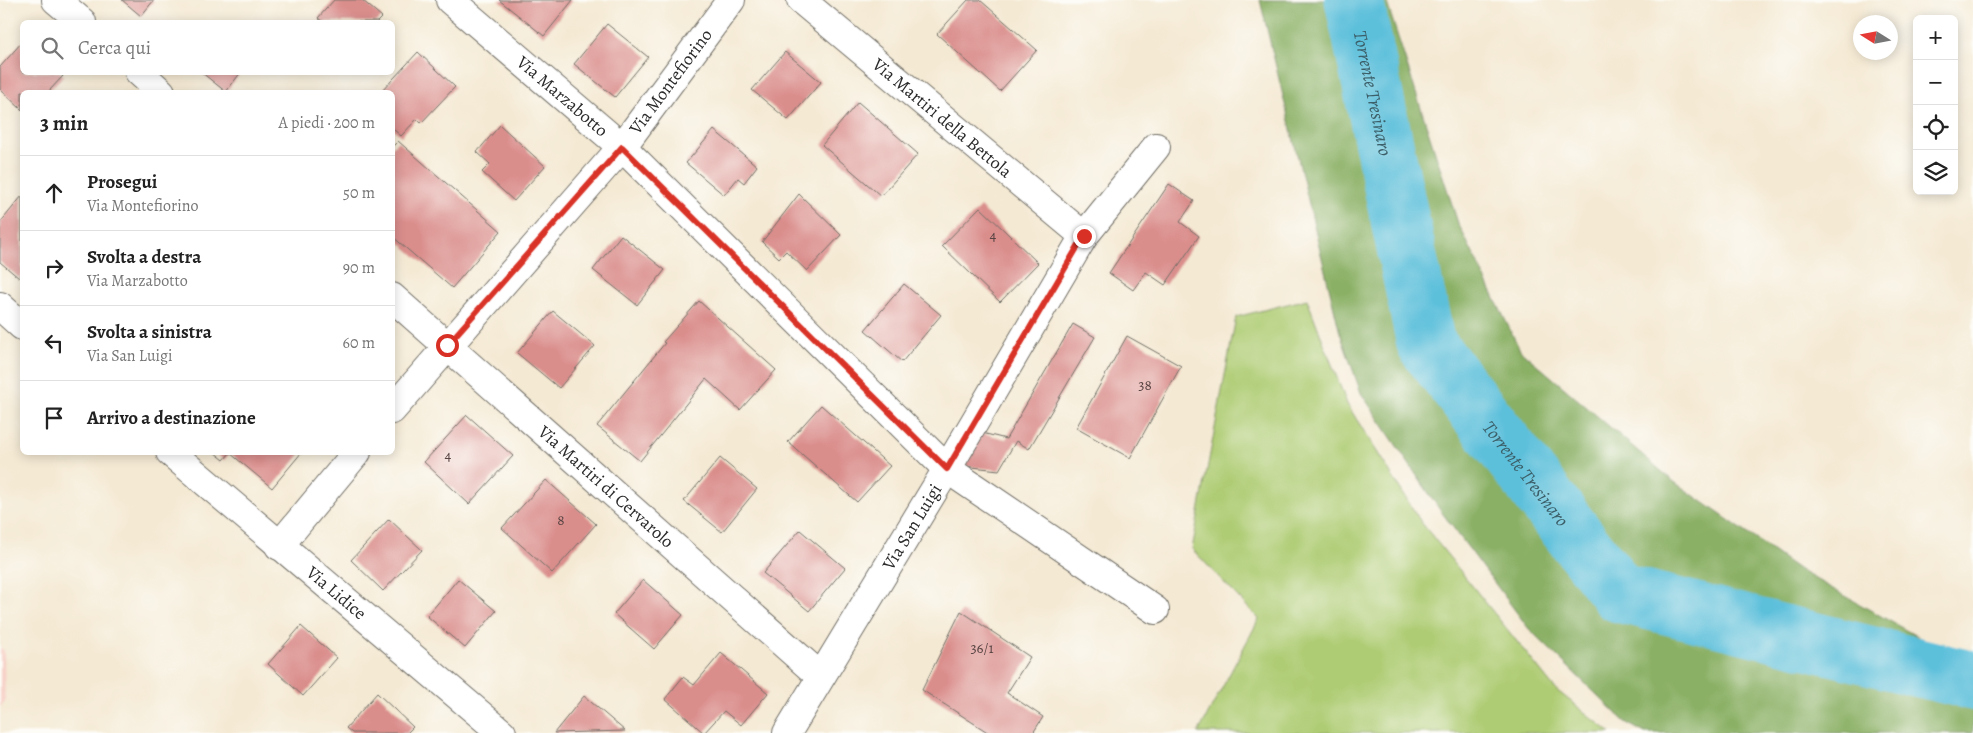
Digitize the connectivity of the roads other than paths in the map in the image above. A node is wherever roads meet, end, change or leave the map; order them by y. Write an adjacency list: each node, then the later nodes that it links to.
1 (56, 0): 5 (street)
2 (450, 0): 8 (street, Via Marzabotto)
3 (731, 0): 8 (street, Via Montefiorino)
4 (801, 0): 10 (street, Via Martiri della Bettola)
5 (80, 20)
6 (141, 75): 7 (street)
7 (159, 90)
8 (622, 147): 14 (street, Via Montefiorino); 18 (street, Via Marzabotto)
9 (1156, 147): 10 (street, Via San Luigi)
10 (1084, 236): 18 (street, Via San Luigi)
11 (395, 300): 14 (street, Via Martiri di Cervarolo)
12 (0, 306): 13 (street)
13 (20, 324)
14 (447, 345): 15 (street, Via Montefiorino); 21 (street, Via Martiri di Cervarolo)
15 (395, 406)
16 (173, 455): 19 (street, Via Lidice)
17 (355, 455): 19 (street)
18 (947, 469): 20 (street, Via Marzabotto); 21 (street, Via San Luigi)
19 (279, 546): 22 (street, Via Lidice)
20 (1155, 610)
21 (820, 676): 23 (street, Via San Luigi)
22 (502, 733)
23 (787, 733)

